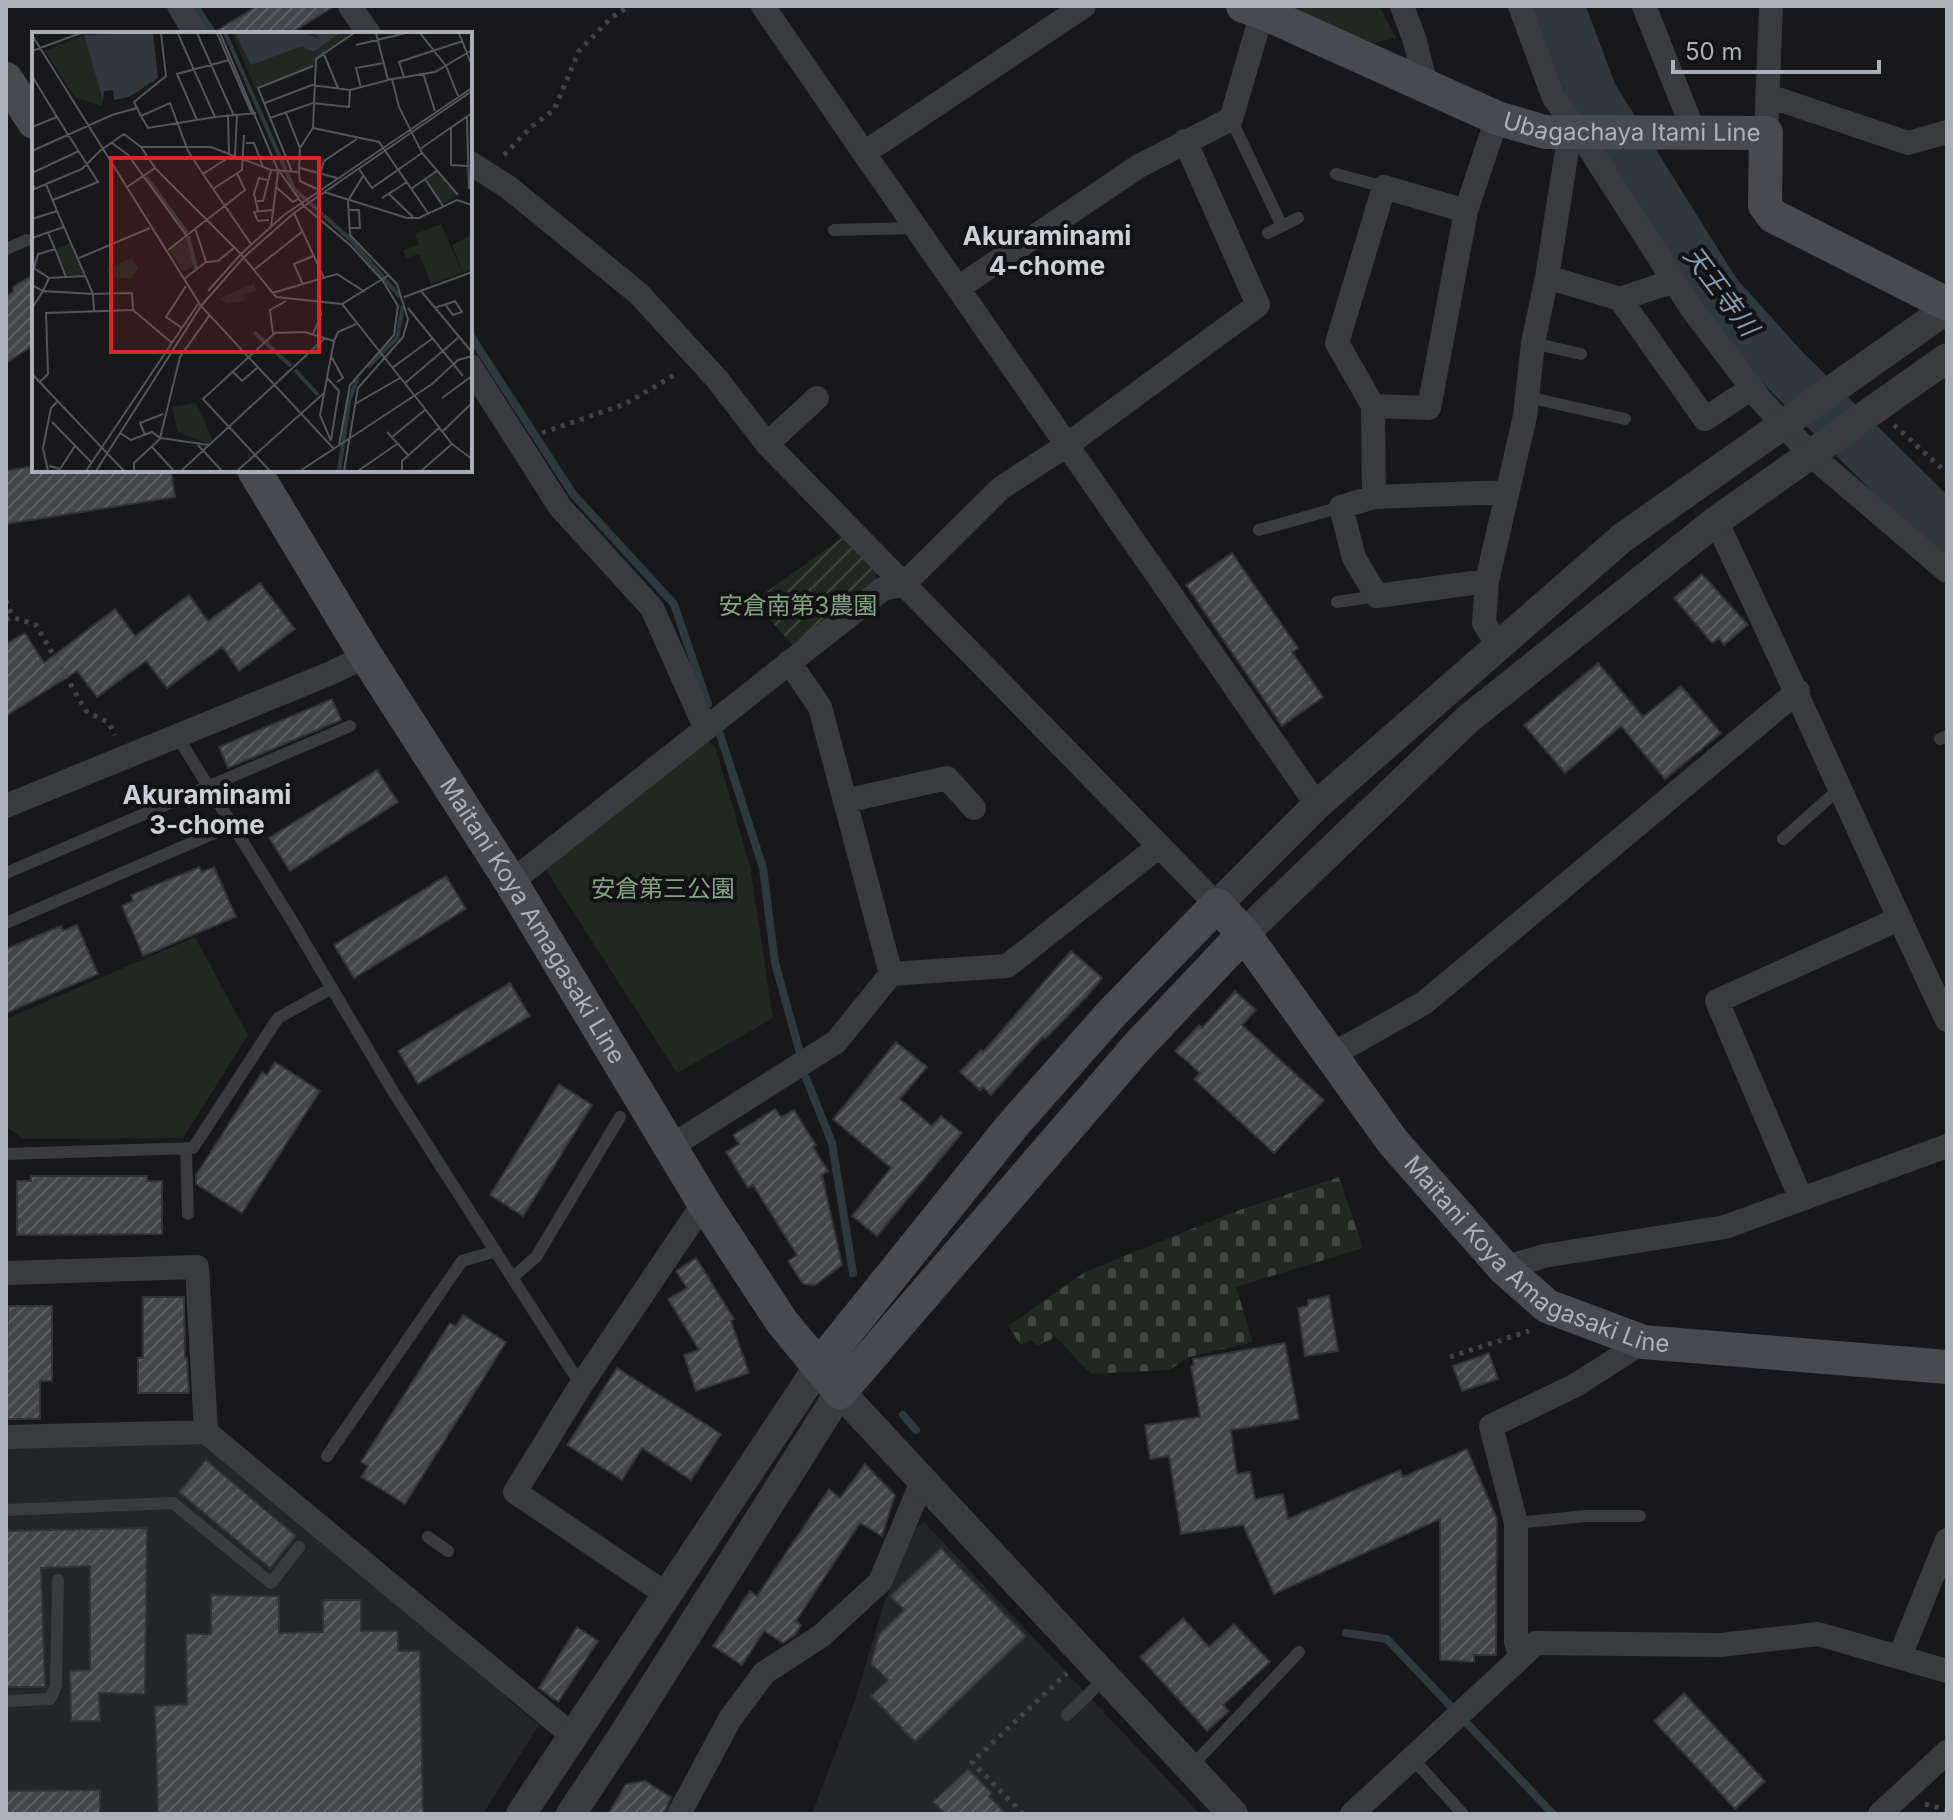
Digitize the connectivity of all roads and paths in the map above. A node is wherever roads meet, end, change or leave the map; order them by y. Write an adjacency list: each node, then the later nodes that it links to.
1 (179, 6): 11 (street)
2 (350, 6): 12 (street)
3 (629, 6): 25 (path)
4 (763, 6): 24 (street)
5 (1084, 6): 24 (street)
6 (1402, 6): 14 (street)
7 (1520, 6): 19 (street)
8 (1644, 6): 20 (street)
9 (1771, 6): 15 (street)
10 (1256, 8): 14 (main road, Ubagachaya Itami Line); 18 (street)
11 (195, 32)
12 (368, 32)
13 (6, 79): 17 (main road)
14 (1426, 86): 16 (main road, Ubagachaya Itami Line)
15 (1769, 96): 21 (street); 22 (street)
16 (1497, 118): 19 (main road, Ubagachaya Itami Line); 28 (street)
17 (32, 119)
18 (1231, 119): 23 (street); 30 (lane)
19 (1581, 132): 20 (main road, Ubagachaya Itami Line); 36 (street); 37 (street)
20 (1694, 132): 22 (main road, Ubagachaya Itami Line)
21 (1947, 132)
22 (1766, 133): 40 (main road, Ubagachaya Itami Line)
23 (1185, 141): 38 (street); 55 (street)
24 (864, 153): 31 (street)
25 (478, 168): 44 (street)
26 (1336, 174): 27 (lane)
27 (1384, 187): 28 (street); 49 (street)
28 (1466, 211): 49 (street)
29 (1298, 218): 30 (lane)
30 (1281, 224): 33 (lane)
31 (916, 228): 32 (lane); 38 (street)
32 (834, 230)
33 (1268, 233)
34 (27, 240): 35 (lane)
35 (6, 249)
36 (1547, 277): 39 (street); 41 (street)
37 (1674, 281): 39 (street); 46 (street)
38 (958, 288): 55 (street)
39 (1620, 299): 46 (street)
40 (1947, 306): 52 (street)
41 (1533, 343): 42 (lane); 47 (street)
42 (1581, 354)
43 (1947, 358): 50 (street)
44 (699, 360): 53 (path); 54 (street)
45 (472, 369): 53 (street)
46 (1752, 388): 52 (street)
47 (1527, 397): 51 (lane); 59 (street)
48 (817, 398): 54 (street)
49 (1373, 406): 60 (street)
50 (1886, 410): 56 (street); 58 (path)
51 (1625, 419)
52 (1786, 422): 56 (street); 71 (street)
53 (518, 441): 76 (street)
54 (767, 444): 66 (street)
55 (1067, 445): 66 (street); 82 (street)
56 (1815, 452): 62 (street); 64 (street)
57 (255, 472): 72 (main road, Maitani Koya Amagasaki Line)
58 (1947, 473)
59 (1506, 492): 60 (street); 65 (street)
60 (1374, 497): 61 (street)
61 (1341, 507): 63 (lane); 67 (street)
62 (1716, 521): 74 (street); 93 (street)
63 (1259, 530)
64 (1947, 571)
65 (1487, 581): 67 (street); 71 (street)
66 (904, 584): 73 (street); 87 (street)
67 (1377, 596): 69 (lane)
68 (6, 600): 70 (path)
69 (1337, 602)
70 (9, 618): 78 (path)
71 (1498, 645): 82 (street)
72 (366, 656): 77 (street); 89 (main road, Maitani Koya Amagasaki Line)
73 (789, 662): 76 (street); 81 (street)
74 (1798, 691): 80 (street); 97 (street)
75 (350, 726): 79 (lane)
76 (705, 727): 89 (street)
77 (177, 736): 78 (street); 79 (lane)
78 (126, 757): 83 (street)
79 (208, 785): 85 (lane); 88 (lane)
80 (1841, 788): 86 (lane); 91 (street)
81 (845, 801): 84 (street); 94 (street)
82 (1317, 805): 90 (street)
83 (6, 806)
84 (974, 808)
85 (233, 825): 92 (lane); 95 (lane)
86 (1783, 839)
87 (1158, 847): 90 (street); 94 (street)
88 (6, 873)
89 (511, 882): 100 (main road, Maitani Koya Amagasaki Line)
90 (1217, 905): 93 (main road, Maitani Koya Amagasaki Line); 113 (main road)
91 (1899, 919): 96 (street); 103 (street)
92 (6, 923)
93 (1244, 934): 97 (main road, Maitani Koya Amagasaki Line); 117 (main road)
94 (891, 974): 100 (street)
95 (332, 988): 101 (lane); 106 (lane)
96 (1947, 1020)
97 (1330, 1056): 107 (main road, Maitani Koya Amagasaki Line)
98 (620, 1117): 109 (lane)
99 (1947, 1146): 103 (street)
100 (670, 1147): 104 (main road, Maitani Koya Amagasaki Line)
101 (186, 1148): 102 (lane); 105 (lane)
102 (6, 1154)
103 (1801, 1199): 107 (street)
104 (704, 1203): 113 (main road, Maitani Koya Amagasaki Line); 116 (street)
105 (188, 1214)
106 (496, 1251): 109 (lane); 120 (lane)
107 (1504, 1268): 110 (main road, Maitani Koya Amagasaki Line)
108 (6, 1273): 118 (street)
109 (513, 1277): 116 (lane)
110 (1561, 1311): 111 (main road, Maitani Koya Amagasaki Line); 112 (path)
111 (1643, 1342): 114 (main road, Maitani Koya Amagasaki Line); 124 (street)
112 (1450, 1357)
113 (819, 1366): 117 (main road, Maitani Koya Amagasaki Line); 130 (street)
114 (1947, 1367): 115 (street)
115 (1947, 1379)
116 (581, 1385): 130 (street)
117 (840, 1392): 121 (street); 144 (street)
118 (206, 1432): 119 (street); 139 (street)
119 (6, 1437)
120 (327, 1456)
121 (922, 1482): 136 (street); 145 (street)
122 (6, 1510): 127 (lane)
123 (1640, 1516): 124 (lane)
124 (1516, 1523): 132 (street)
125 (428, 1537): 128 (lane)
126 (1947, 1540): 133 (street)
127 (299, 1547)
128 (448, 1551)
129 (58, 1580): 137 (lane)
130 (666, 1594): 139 (street)
131 (1299, 1652): 142 (lane)
132 (1520, 1656): 133 (street); 141 (street)
133 (1900, 1656): 135 (street)
134 (1071, 1669): 146 (path)
135 (1947, 1671)
136 (1106, 1677): 138 (lane); 142 (street)
137 (6, 1701)
138 (1067, 1715)
139 (573, 1736): 143 (street)
140 (1947, 1752): 150 (street)
141 (1412, 1758): 148 (street); 149 (lane)
142 (1190, 1768): 147 (street)
143 (521, 1814)
144 (571, 1814)
145 (679, 1814)
146 (1023, 1814)
147 (1233, 1814)
148 (1352, 1814)
149 (1463, 1814)
150 (1880, 1814)

